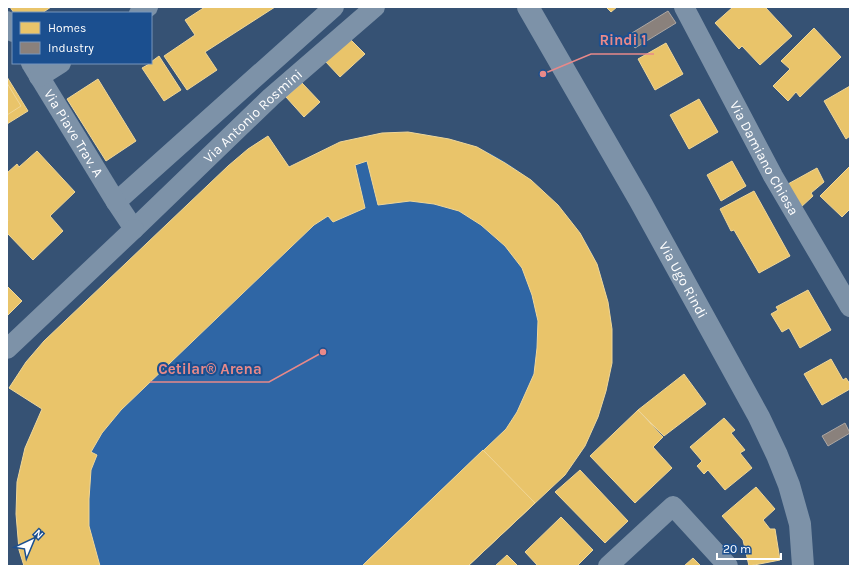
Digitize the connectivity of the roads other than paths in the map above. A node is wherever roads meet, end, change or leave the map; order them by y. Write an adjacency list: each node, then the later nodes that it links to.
1 (375, 7): 8 (street, Via Antonio Rosmini)
2 (528, 7): 13 (street, Via Ugo Rindi)
3 (684, 7): 9 (street, Via Damiano Chiesa)
4 (326, 10): 7 (street, Via Antonio Rosmini)
5 (57, 64): 6 (street)
6 (35, 70): 7 (street, Via Piave Trav. A)
7 (116, 202): 8 (street)
8 (134, 229): 10 (street, Via Antonio Rosmini)
9 (850, 307)
10 (7, 349)
11 (608, 566): 12 (street)
12 (728, 566)
13 (803, 566)

